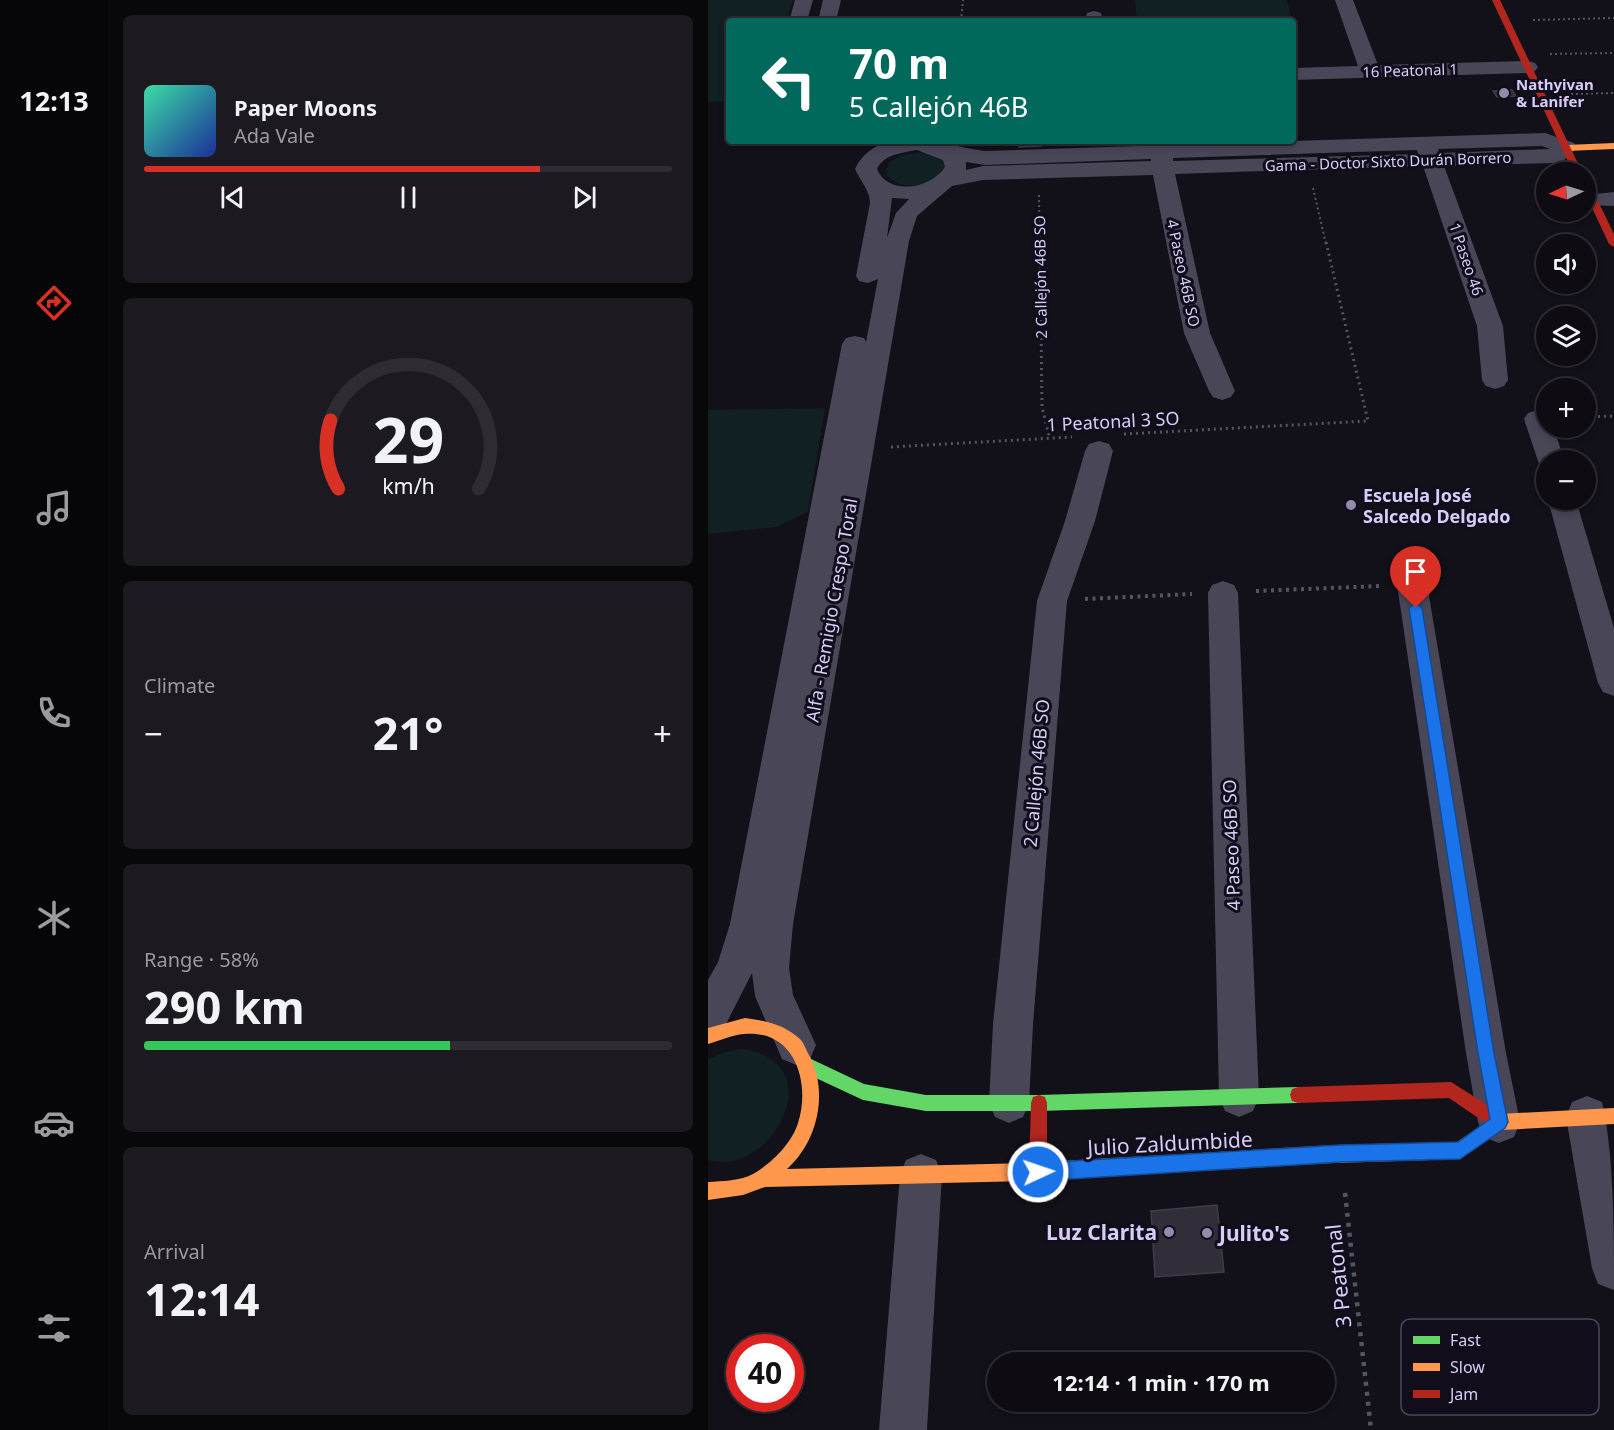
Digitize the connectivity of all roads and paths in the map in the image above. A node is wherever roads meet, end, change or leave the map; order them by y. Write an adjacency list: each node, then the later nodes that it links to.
1 (804, 0): 6 (street)
2 (832, 0): 7 (street)
3 (963, 0): 8 (path)
4 (1344, 0): 13 (street)
5 (1496, 0): 10 (street)
6 (799, 18)
7 (828, 18)
8 (961, 18)
9 (1614, 18): 10 (path)
10 (1506, 20): 12 (street)
11 (1614, 53): 12 (path)
12 (1525, 61): 13 (street, 16 Peatonal 1); 16 (street)
13 (1370, 72): 14 (street, 16 Peatonal 1)
14 (1296, 74)
15 (1614, 93): 16 (path)
16 (1540, 94): 20 (street)
17 (883, 145): 18 (street, Gama - Doctor Sixto Durán Borrero); 28 (street, Alfa - Remigio Crespo Toral)
18 (935, 146): 22 (street, Gama - Doctor Sixto Durán Borrero); 26 (street)
19 (1614, 146): 20 (street)
20 (1566, 148): 21 (street, Gama - Doctor Sixto Durán Borrero); 24 (street)
21 (1428, 151): 23 (street, Gama - Doctor Sixto Durán Borrero); 25 (street, Gama - Doctor Sixto Durán Borrero); 32 (street, 1 Paseo 46)
22 (1100, 154): 23 (street, Gama - Doctor Sixto Durán Borrero); 26 (street, Gama - Doctor Sixto Durán Borrero)
23 (1162, 159): 25 (street, Gama - Doctor Sixto Durán Borrero); 33 (street, 4 Paseo 46B SO)
24 (1573, 162)
25 (1307, 164): 37 (path, 1 Peatonal 3 SO)
26 (943, 183): 28 (street, Gama - Doctor Sixto Durán Borrero); 30 (street, Alfa - Remigio Crespo Toral)
27 (1039, 185): 36 (path, 2 Callejón 46B SO)
28 (876, 187): 30 (street, Alfa - Remigio Crespo Toral)
29 (1597, 195): 31 (street)
30 (886, 242): 38 (street, Alfa - Remigio Crespo Toral); 43 (street, Alfa - Remigio Crespo Toral)
31 (1614, 244)
32 (1495, 380)
33 (1222, 391)
34 (1614, 416): 35 (path)
35 (1596, 417)
36 (1050, 439): 37 (path, 1 Peatonal 3 SO); 38 (path, 1 Peatonal 3 SO)
37 (1097, 441): 47 (street, 2 Callejón 46B SO)
38 (860, 448): 45 (street, Alfa - Remigio Crespo Toral)
39 (1565, 510): 42 (street)
40 (1412, 584): 49 (street)
41 (1223, 593): 46 (street, 4 Paseo 46B SO)
42 (1614, 683)
43 (708, 1020)
44 (708, 1036): 45 (street)
45 (802, 1055): 47 (street); 53 (street)
46 (1239, 1097): 47 (street); 49 (street)
47 (1024, 1103): 51 (street)
48 (1600, 1117): 49 (street); 55 (street)
49 (1499, 1122): 50 (street, Julio Zaldumbide)
50 (1341, 1154): 51 (street, Julio Zaldumbide); 57 (path, 3 Peatonal)
51 (1038, 1172): 52 (street, Julio Zaldumbide)
52 (921, 1175): 53 (street, Julio Zaldumbide); 56 (street)
53 (762, 1178): 54 (street)
54 (708, 1191)
55 (1614, 1268)
56 (903, 1430)
57 (1371, 1430)

